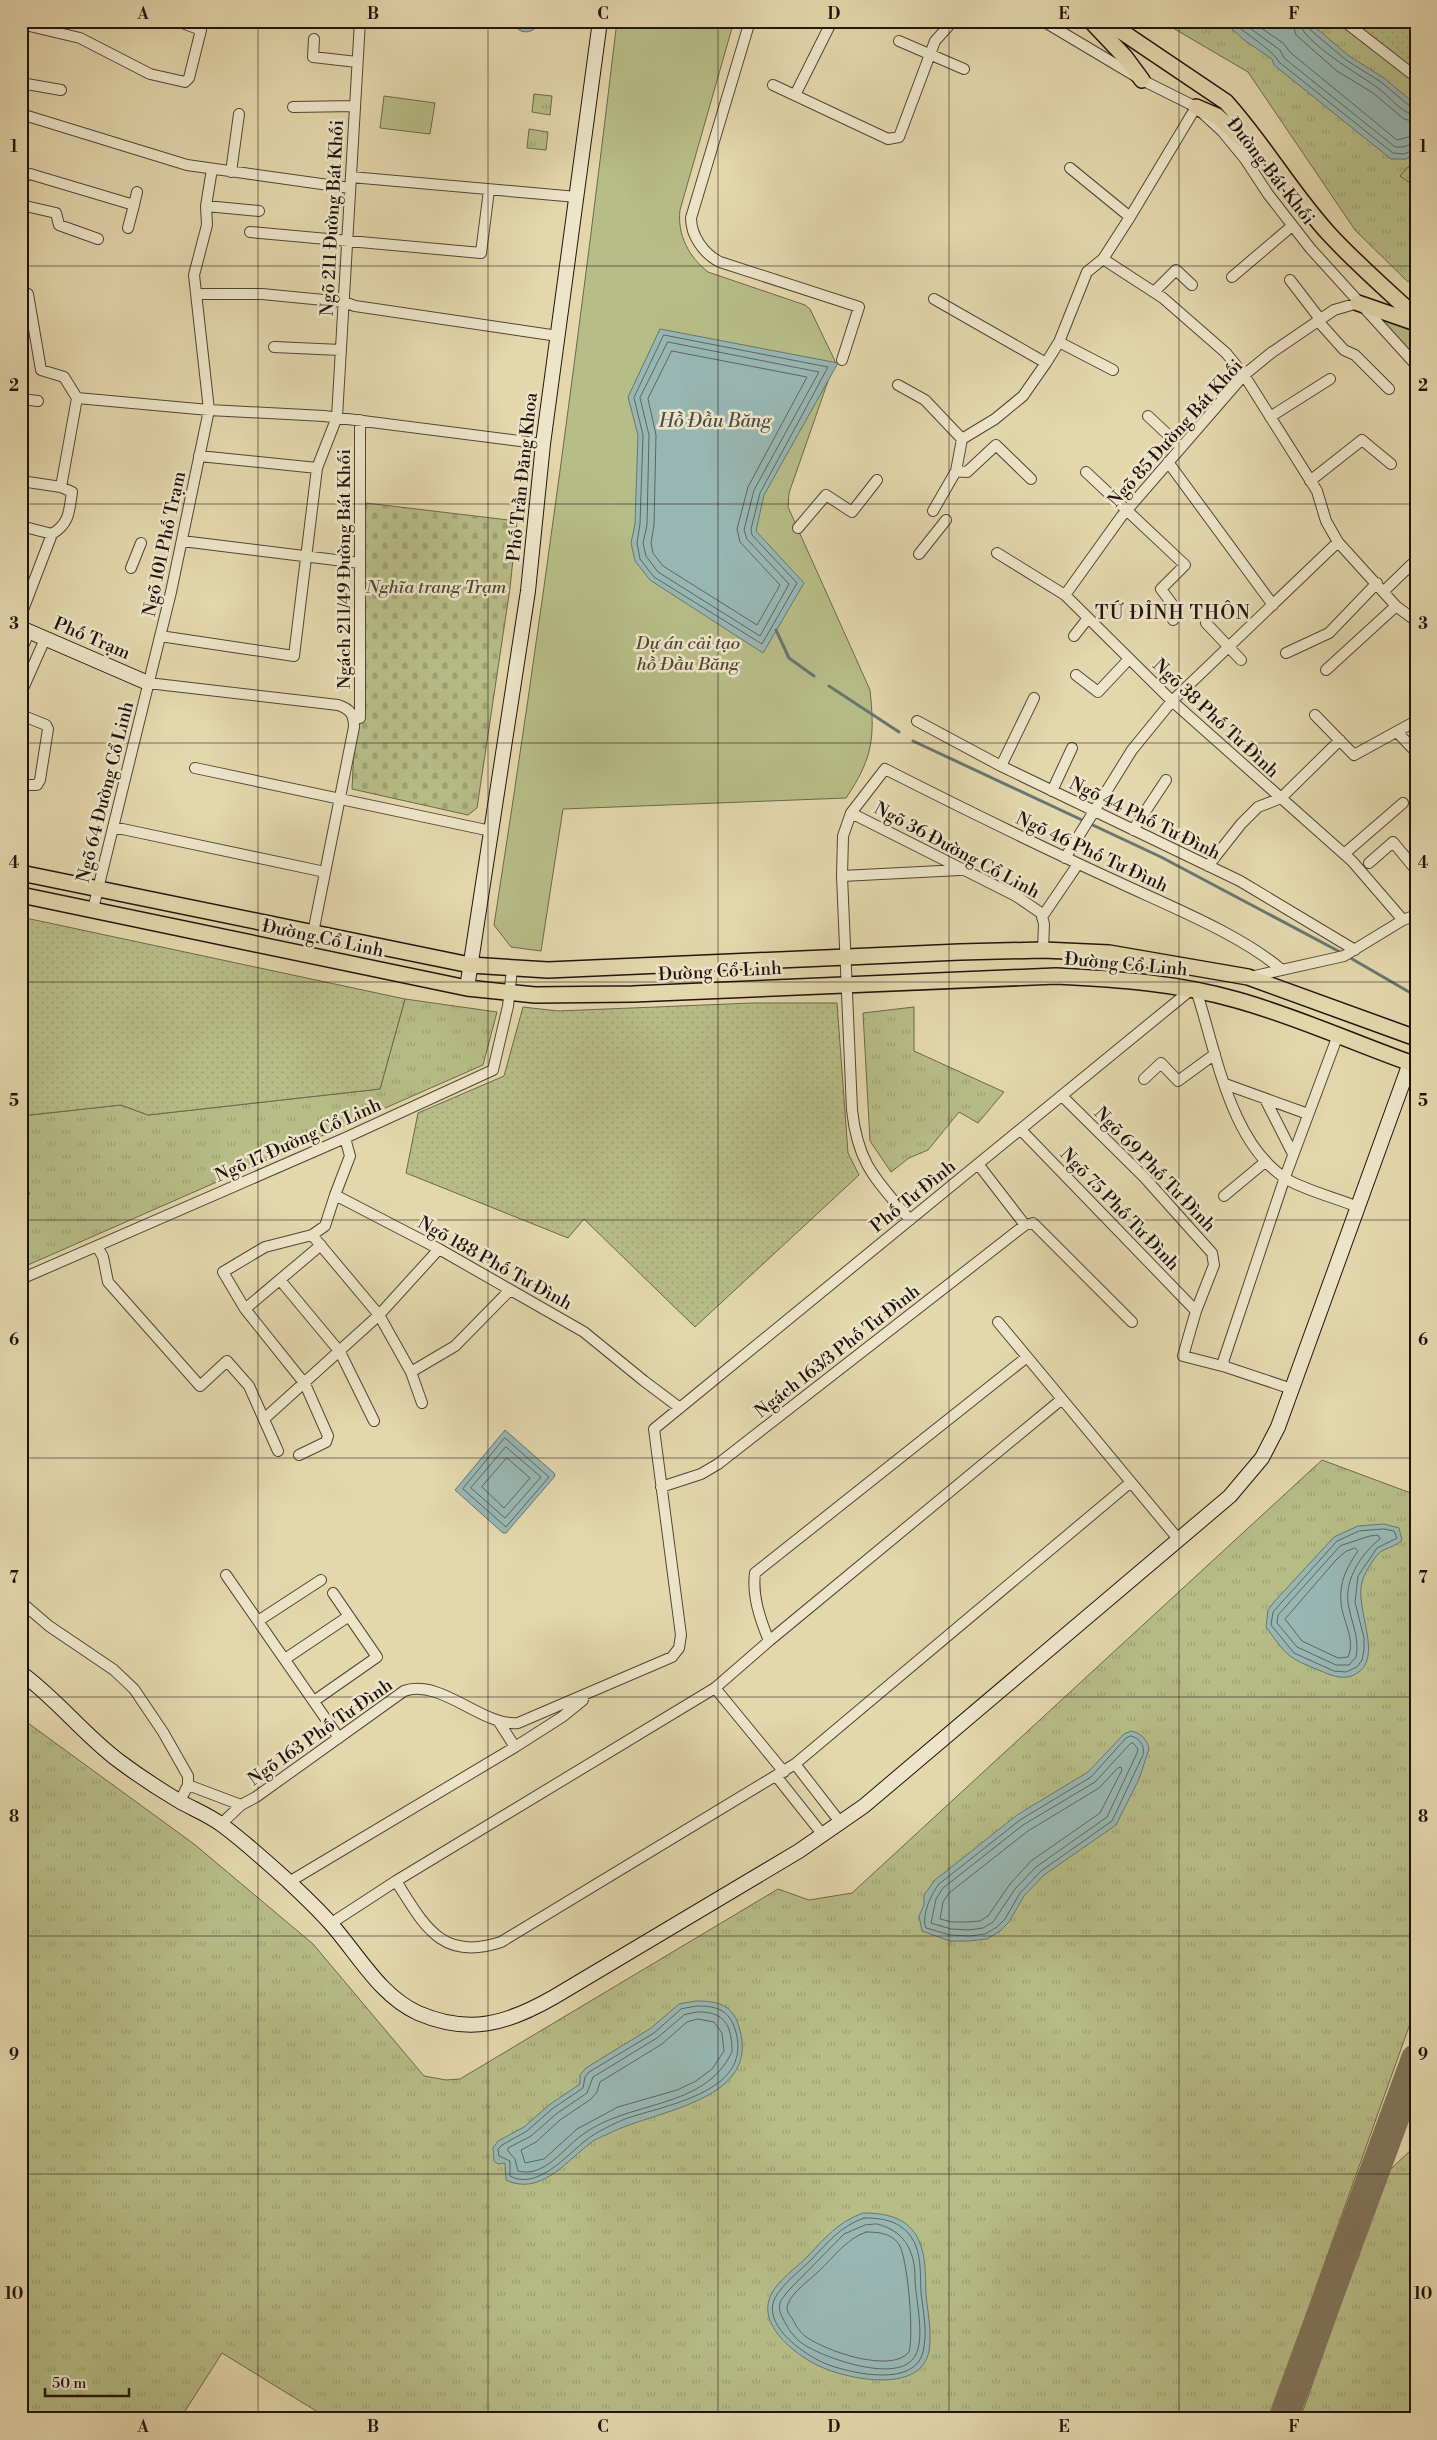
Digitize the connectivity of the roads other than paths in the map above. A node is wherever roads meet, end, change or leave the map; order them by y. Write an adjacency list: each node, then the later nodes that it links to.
1 (176, 21): 11 (street)
2 (360, 21): 15 (street, Ngõ 211 Đường Bát Khối)
3 (600, 21): 36 (street, Phố Trần Đăng Khoa)
4 (750, 21): 64 (street)
5 (832, 21): 22 (street)
6 (953, 21): 14 (street)
7 (1043, 21): 18 (street, Đường Bát Khối)
8 (1091, 21): 18 (main road)
9 (1106, 21): 32 (main road)
10 (1344, 21): 17 (street)
11 (21, 24)
12 (314, 39): 15 (street)
13 (899, 41): 14 (street)
14 (930, 55): 16 (street); 22 (street)
15 (357, 62): 23 (street, Ngõ 211 Đường Bát Khối)
16 (964, 69)
17 (1416, 77)
18 (1142, 80): 25 (street, Đường Bát Khối)
19 (21, 83): 21 (street)
20 (772, 86): 22 (street)
21 (61, 90)
22 (795, 95)
23 (355, 106): 24 (street); 33 (street, Ngõ 211 Đường Bát Khối)
24 (293, 107)
25 (1196, 107): 32 (main road); 41 (street); 42 (street, Đường Bát Khối)
26 (21, 114): 29 (street)
27 (239, 114): 30 (street)
28 (1070, 168): 41 (street)
29 (212, 169): 30 (street); 39 (street, Ngõ 101 Phố Trạm)
30 (231, 172): 33 (street)
31 (21, 177): 38 (street)
32 (1283, 178): 57 (main road)
33 (351, 182): 34 (street); 46 (street, Ngõ 211 Đường Bát Khối)
34 (489, 190): 36 (street); 46 (street)
35 (137, 192): 38 (street)
36 (577, 197): 60 (street, Phố Trần Đăng Khoa)
37 (21, 205): 45 (street)
38 (134, 205): 43 (street)
39 (206, 206): 40 (street); 53 (street, Ngõ 101 Phố Trạm)
40 (259, 212)
41 (1130, 217): 47 (street)
42 (1292, 226): 48 (street); 56 (street, Đường Bát Khối)
43 (128, 228)
44 (250, 232): 46 (street)
45 (98, 239)
46 (348, 239): 55 (street, Ngõ 211 Đường Bát Khối)
47 (1103, 259): 52 (street); 61 (street)
48 (1232, 277)
49 (1290, 280): 58 (street)
50 (1192, 285): 52 (street)
51 (21, 291): 72 (street)
52 (1154, 292): 68 (street)
53 (198, 294): 55 (street); 75 (street, Ngõ 101 Phố Trạm)
54 (934, 299): 65 (street)
55 (344, 302): 60 (street); 63 (street, Ngõ 211 Đường Bát Khối)
56 (1358, 304): 58 (street, Ngõ 85 Đường Bát Khối); 59 (main road); 66 (street, Đường Bát Khối)
57 (1416, 317)
58 (1319, 320): 68 (street, Ngõ 85 Đường Bát Khối); 71 (street)
59 (1416, 323)
60 (558, 336): 81 (street, Phố Trần Đăng Khoa)
61 (1059, 342): 65 (street); 67 (street)
62 (274, 347): 63 (street)
63 (341, 350): 77 (street, Ngõ 211 Đường Bát Khối)
64 (842, 360)
65 (1046, 363): 80 (street)
66 (1416, 365)
67 (1113, 370)
68 (1244, 376): 78 (street); 82 (street, Ngõ 85 Đường Bát Khối)
69 (1330, 379): 78 (street)
70 (898, 385): 80 (street)
71 (1389, 389)
72 (77, 398): 75 (street); 93 (street)
73 (21, 399): 74 (street)
74 (38, 400)
75 (209, 410): 77 (street); 83 (street, Ngõ 101 Phố Trạm)
76 (1148, 416): 82 (street)
77 (337, 417): 79 (street); 86 (street, Ngõ 211 Đường Bát Khối)
78 (1270, 417): 92 (street)
79 (360, 420): 81 (street); 107 (street, Ngách 211/49 Đường Bát Khối)
80 (962, 440): 87 (street)
81 (543, 444): 154 (street, Phố Trần Đăng Khoa)
82 (1181, 447): 84 (street, Ngõ 85 Đường Bát Khối)
83 (199, 456): 86 (street); 100 (street, Ngõ 101 Phố Trạm)
84 (1168, 462): 94 (street, Ngõ 85 Đường Bát Khối); 111 (street)
85 (1390, 464): 92 (street)
86 (317, 468): 106 (street, Ngõ 211 Đường Bát Khối)
87 (956, 471): 89 (street); 95 (street)
88 (1086, 472): 94 (street)
89 (1031, 479)
90 (877, 480): 98 (street)
91 (21, 481): 93 (street)
92 (1310, 481): 101 (street)
93 (61, 487): 99 (street)
94 (1127, 510): 110 (street, Ngõ 85 Đường Bát Khối); 115 (street)
95 (933, 511)
96 (946, 520): 105 (street)
97 (21, 526): 99 (street)
98 (798, 528)
99 (52, 534): 113 (street)
100 (182, 542): 106 (street); 119 (street, Ngõ 101 Phố Trạm)
101 (1338, 542): 109 (street); 111 (street)
102 (141, 543): 108 (street)
103 (1416, 548): 109 (street)
104 (996, 553): 110 (street, Ngõ 38 Phố Tư Đình)
105 (920, 554)
106 (307, 558): 107 (street); 119 (street, Ngõ 211 Đường Bát Khối)
107 (360, 563): 135 (street, Ngách 211/49 Đường Bát Khối)
108 (131, 568)
109 (1380, 587): 112 (street); 124 (street)
110 (1065, 596): 114 (street, Ngõ 38 Phố Tư Đình)
111 (1274, 605): 122 (street)
112 (1396, 606): 116 (street); 127 (street)
113 (21, 615)
114 (1088, 618): 120 (street); 125 (street, Ngõ 38 Phố Tư Đình)
115 (1173, 620)
116 (1416, 621)
117 (1206, 623): 122 (street)
118 (25, 630): 121 (street, Phố Trạm); 123 (street)
119 (160, 636): 129 (street, Ngõ 101 Phố Trạm)
120 (1074, 636)
121 (45, 639): 129 (street, Phố Trạm); 130 (street)
122 (1229, 649): 126 (street); 132 (street)
123 (21, 651)
124 (1286, 654)
125 (1129, 659): 128 (street); 132 (street, Ngõ 38 Phố Tư Đình)
126 (1241, 660)
127 (1326, 670)
128 (1076, 675)
129 (148, 683): 148 (street); 152 (street, Ngõ 64 Đường Cổ Linh)
130 (21, 693)
131 (1034, 698): 142 (street)
132 (1172, 702): 147 (street, Ngõ 38 Phố Tư Đình); 151 (street)
133 (21, 715): 145 (street)
134 (1315, 716): 139 (street)
135 (360, 718)
136 (917, 721): 142 (street, Ngõ 44 Phố Tư Đình)
137 (1416, 721): 138 (street)
138 (1397, 732): 139 (street); 141 (street)
139 (1340, 740): 147 (street)
140 (1072, 748): 146 (street)
141 (1416, 752)
142 (1000, 766): 146 (street, Ngõ 44 Phố Tư Đình)
143 (195, 768): 148 (street)
144 (1166, 780): 153 (street)
145 (21, 785)
146 (1052, 791): 151 (street, Ngõ 44 Phố Tư Đình)
147 (1281, 798): 155 (street, Ngõ 38 Phố Tư Đình); 159 (street)
148 (340, 799): 154 (street); 162 (street)
149 (1402, 804): 155 (street)
150 (851, 812): 156 (street, Ngõ 46 Phố Tư Đình); 160 (street, Ngõ 36 Đường Cổ Linh); 164 (street)
151 (1092, 814): 153 (street, Ngõ 44 Phố Tư Đình); 156 (street)
152 (113, 827): 162 (street); 165 (street, Ngõ 64 Đường Cổ Linh)
153 (1133, 830): 159 (street, Ngõ 44 Phố Tư Đình)
154 (491, 831): 175 (street, Phố Trần Đăng Khoa)
155 (1344, 854): 170 (street, Ngõ 38 Phố Tư Đình)
156 (1065, 858): 158 (street, Ngõ 46 Phố Tư Đình)
157 (1369, 863): 161 (street)
158 (1078, 864): 169 (street); 177 (street, Ngõ 46 Phố Tư Đình)
159 (1208, 866): 173 (street, Ngõ 44 Phố Tư Đình)
160 (961, 870): 164 (street); 169 (street, Ngõ 36 Đường Cổ Linh)
161 (1416, 870)
162 (325, 872): 171 (street)
163 (21, 873): 165 (main road, Đường Cổ Linh)
164 (842, 876): 174 (street)
165 (98, 888): 167 (street, Ngõ 64 Đường Cổ Linh); 171 (main road, Đường Cổ Linh)
166 (21, 895): 167 (main road, Đường Cổ Linh)
167 (93, 909): 180 (main road, Đường Cổ Linh)
168 (1416, 915): 170 (street)
169 (1042, 917): 172 (street, Ngõ 36 Đường Cổ Linh)
170 (1403, 920): 173 (street)
171 (313, 933): 175 (main road, Đường Cổ Linh)
172 (1043, 950): 174 (main road, Đường Cổ Linh); 178 (main road, Đường Cổ Linh)
173 (1350, 952): 177 (street)
174 (844, 957): 176 (main road, Đường Cổ Linh); 179 (street)
175 (470, 965): 176 (main road, Đường Cổ Linh); 180 (street, Phố Trần Đăng Khoa)
176 (512, 969): 182 (street, Ngõ 17 Đường Cổ Linh)
177 (1282, 970): 178 (street)
178 (1248, 977): 184 (main road, Đường Cổ Linh)
179 (846, 984): 181 (main road, Đường Cổ Linh); 182 (main road, Đường Cổ Linh); 201 (street)
180 (467, 988): 182 (main road, Đường Cổ Linh)
181 (1194, 989): 183 (main road, Đường Cổ Linh); 185 (street); 189 (street, Phố Tư Đình)
182 (509, 994): 193 (street, Ngõ 17 Đường Cổ Linh)
183 (1338, 1035): 186 (main road, Đường Cổ Linh); 191 (street)
184 (1416, 1038)
185 (1215, 1054): 187 (street); 188 (street)
186 (1413, 1064): 200 (street)
187 (1144, 1079)
188 (1225, 1084): 190 (street); 195 (street)
189 (1062, 1096): 192 (street, Phố Tư Đình); 211 (street, Ngõ 69 Phố Tư Đình)
190 (1265, 1099): 191 (street); 194 (street)
191 (1308, 1114): 194 (street)
192 (1020, 1130): 196 (street, Phố Tư Đình); 211 (street, Ngõ 75 Phố Tư Đình)
193 (345, 1138): 198 (street); 204 (street, Ngõ 17 Đường Cổ Linh)
194 (1293, 1154): 197 (street)
195 (1265, 1162): 197 (street); 199 (street)
196 (978, 1164): 201 (street, Phố Tư Đình); 202 (street)
197 (1285, 1177): 200 (street); 217 (street)
198 (335, 1195): 203 (street); 206 (street, Ngõ 188 Phố Tư Đình)
199 (1224, 1196)
200 (1358, 1206): 220 (street)
201 (910, 1220): 223 (street, Phố Tư Đình)
202 (1025, 1225): 214 (street); 230 (street, Ngách 163/3 Phố Tư Đình)
203 (312, 1235): 205 (street); 210 (street)
204 (97, 1246): 207 (street, Ngõ 17 Đường Cổ Linh); 224 (street)
205 (321, 1246): 208 (street); 212 (street)
206 (439, 1249): 209 (street, Ngõ 188 Phố Tư Đình); 212 (street)
207 (21, 1279)
208 (280, 1280): 210 (street); 215 (street)
209 (510, 1290): 218 (street); 223 (street, Ngõ 188 Phố Tư Đình)
210 (245, 1308): 219 (street)
211 (1196, 1311): 217 (street)
212 (379, 1315): 215 (street); 218 (street)
213 (998, 1322): 216 (street)
214 (1132, 1322)
215 (340, 1352): 219 (street); 225 (street)
216 (1027, 1357): 221 (street); 238 (street)
217 (1226, 1367): 220 (street)
218 (410, 1372): 222 (street)
219 (305, 1384): 224 (street); 228 (street)
220 (1292, 1390): 231 (street)
221 (1062, 1400): 229 (street); 238 (street)
222 (422, 1403)
223 (680, 1408): 226 (street, Phố Tư Đình)
224 (264, 1419): 227 (street)
225 (374, 1421)
226 (654, 1429): 230 (street, Ngõ 163 Phố Tư Đình)
227 (278, 1451)
228 (299, 1455)
229 (1131, 1482): 231 (street); 247 (street)
230 (661, 1487): 242 (street, Ngõ 163 Phố Tư Đình)
231 (1179, 1540): 252 (street)
232 (226, 1575): 237 (street)
233 (322, 1580): 237 (street)
234 (333, 1594): 236 (street)
235 (21, 1602): 249 (street)
236 (349, 1616): 239 (street); 243 (street)
237 (258, 1621): 239 (street)
238 (769, 1641): 241 (street)
239 (285, 1659): 243 (street)
240 (21, 1673): 250 (street)
241 (715, 1688): 248 (street); 255 (street)
242 (592, 1692): 244 (street, Ngõ 163 Phố Tư Đình); 246 (street)
243 (314, 1701): 245 (street)
244 (500, 1722): 245 (street, Ngõ 163 Phố Tư Đình); 246 (street)
245 (339, 1738): 251 (street, Ngõ 163 Phố Tư Đình)
246 (515, 1747): 256 (street)
247 (795, 1764): 248 (street); 252 (street)
248 (780, 1774): 254 (street); 255 (street)
249 (188, 1785): 250 (street); 251 (street)
250 (180, 1801): 253 (street)
251 (241, 1805): 253 (street, Ngõ 163 Phố Tư Đình)
252 (840, 1822): 254 (street)
253 (221, 1824): 256 (street)
254 (823, 1834): 257 (street)
255 (396, 1881): 257 (street)
256 (289, 1882): 257 (street)
257 (330, 1924)

